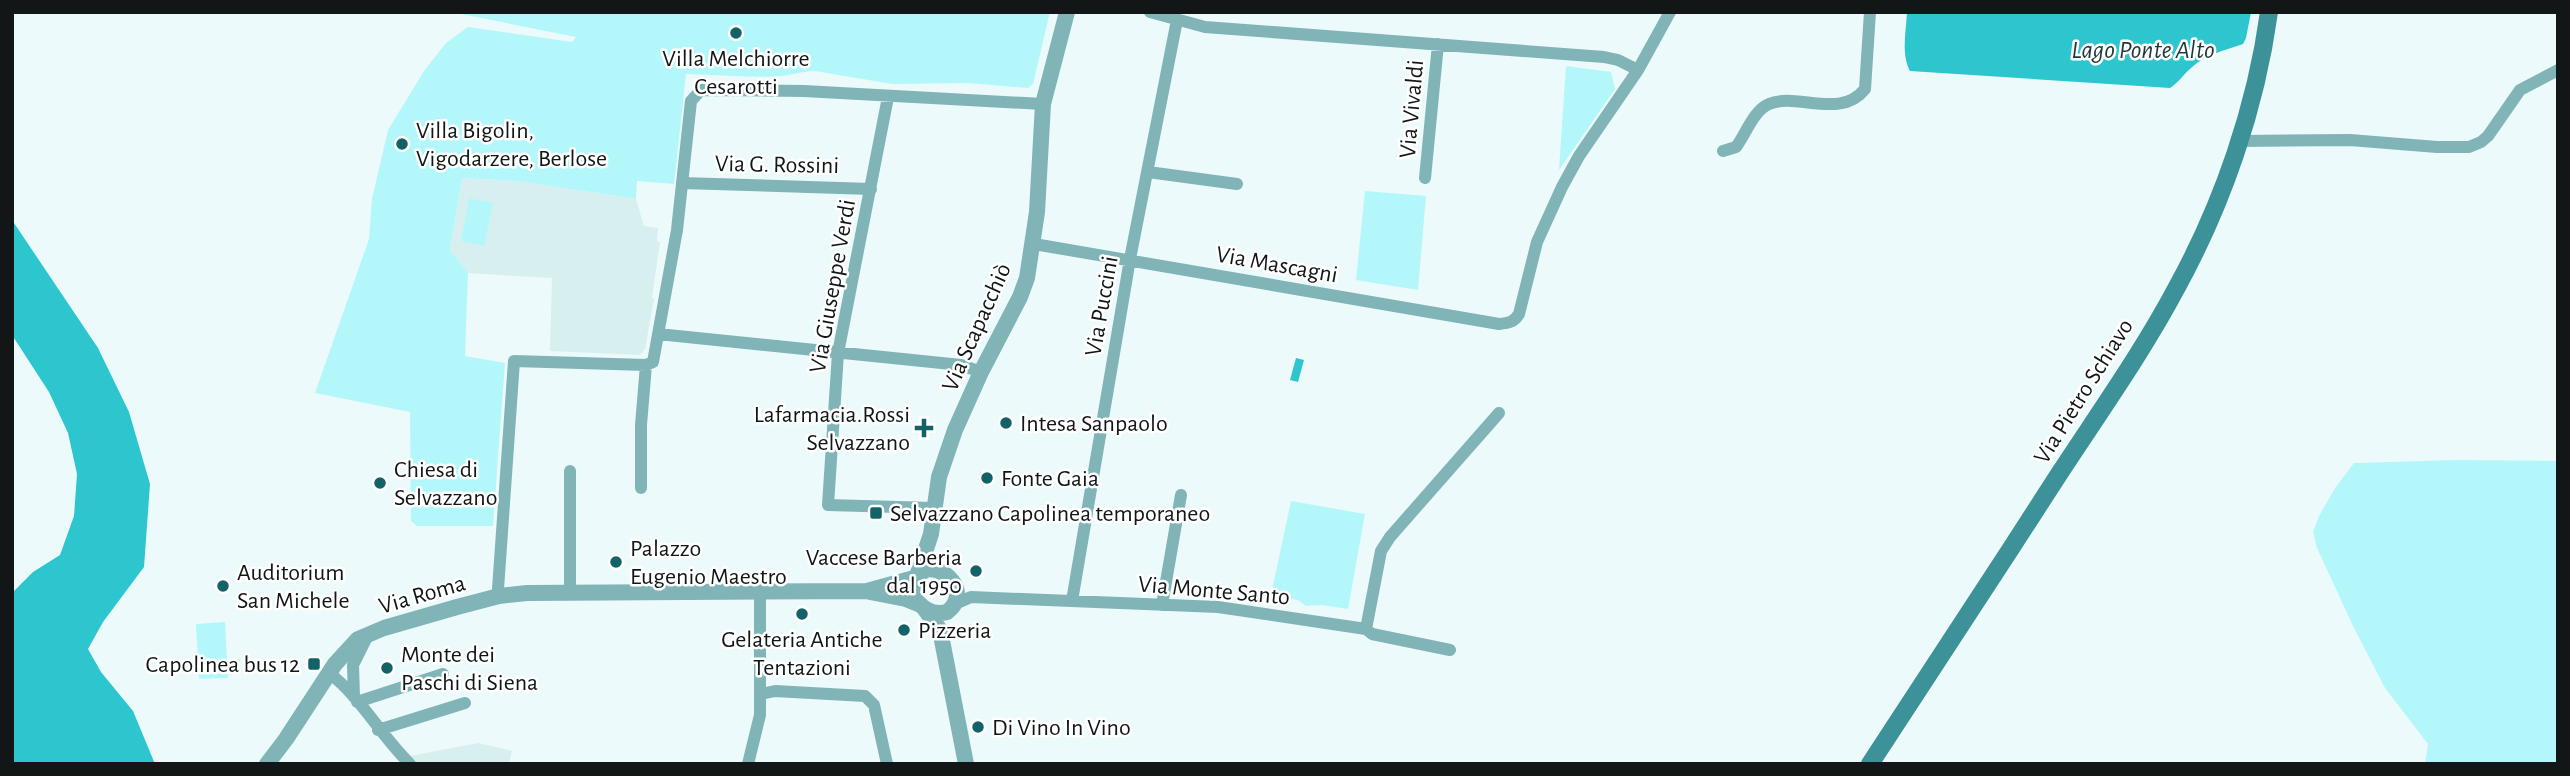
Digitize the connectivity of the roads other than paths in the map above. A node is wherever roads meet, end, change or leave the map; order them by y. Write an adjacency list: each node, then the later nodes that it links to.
1 (1067, 12): 11 (street, Via Scapacchiò)
2 (1150, 12): 6 (street, Via Vivaldi)
3 (1670, 12): 8 (street)
4 (1870, 12): 13 (street)
5 (2269, 12): 12 (main road, Via Pietro Schiavo)
6 (1177, 20): 7 (street, Via Vivaldi); 14 (street, Via Puccini)
7 (1438, 44): 8 (street, Via Vivaldi); 15 (street, Via Vivaldi)
8 (1638, 70): 20 (street, Via Mascagni)
9 (2558, 70): 12 (street)
10 (888, 97): 11 (street); 16 (street); 18 (street, Via Giuseppe Verdi)
11 (1043, 104): 19 (street, Via Scapacchiò)
12 (2239, 141): 58 (main road, Via Pietro Schiavo)
13 (1723, 151)
14 (1148, 173): 17 (street); 20 (street, Via Puccini)
15 (1426, 178)
16 (682, 183): 18 (street, Via G. Rossini); 21 (street)
17 (1237, 184)
18 (871, 189): 22 (street, Via Giuseppe Verdi)
19 (1034, 244): 20 (street, Via Mascagni); 24 (street, Via Scapacchiò)
20 (1130, 260): 38 (street, Via Puccini)
21 (658, 334): 22 (street); 23 (street)
22 (838, 353): 24 (street); 29 (street, Via Giuseppe Verdi)
23 (646, 365): 27 (street); 36 (street)
24 (981, 372): 29 (street, Via Scapacchiò)
25 (1499, 413): 41 (street)
26 (570, 471): 35 (street)
27 (641, 488)
28 (1181, 495): 39 (street)
29 (933, 509): 30 (street, Via Scapacchiò)
30 (931, 534): 31 (street, Via Scapacchiò); 32 (street, Via Scapacchiò)
31 (943, 573): 32 (street); 37 (street)
32 (916, 576): 33 (street, Via Roma); 40 (street)
33 (867, 591): 34 (street, Via Roma); 40 (street, Via Roma)
34 (760, 592): 35 (street, Via Roma); 49 (street)
35 (570, 593): 36 (street, Via Roma)
36 (499, 596): 43 (street, Via Roma)
37 (959, 599): 38 (street, Via Monte Santo); 40 (street); 42 (street)
38 (1072, 601): 39 (street, Via Monte Santo)
39 (1161, 605): 41 (street, Via Monte Santo)
40 (923, 606): 42 (street)
41 (1366, 629): 44 (street, Via Monte Santo)
42 (940, 630): 57 (street)
43 (369, 633): 45 (street, Via Roma); 48 (street)
44 (1450, 650)
45 (341, 656): 46 (street, Via Roma); 48 (street)
46 (329, 673): 50 (street); 53 (street, Via Roma)
47 (443, 674): 50 (street)
48 (352, 679): 50 (street)
49 (761, 694): 55 (street); 56 (street)
50 (355, 700): 52 (street)
51 (465, 703): 52 (street)
52 (378, 730): 54 (street)
53 (267, 764)
54 (410, 764)
55 (748, 764)
56 (887, 764)
57 (966, 764)
58 (1870, 764)

